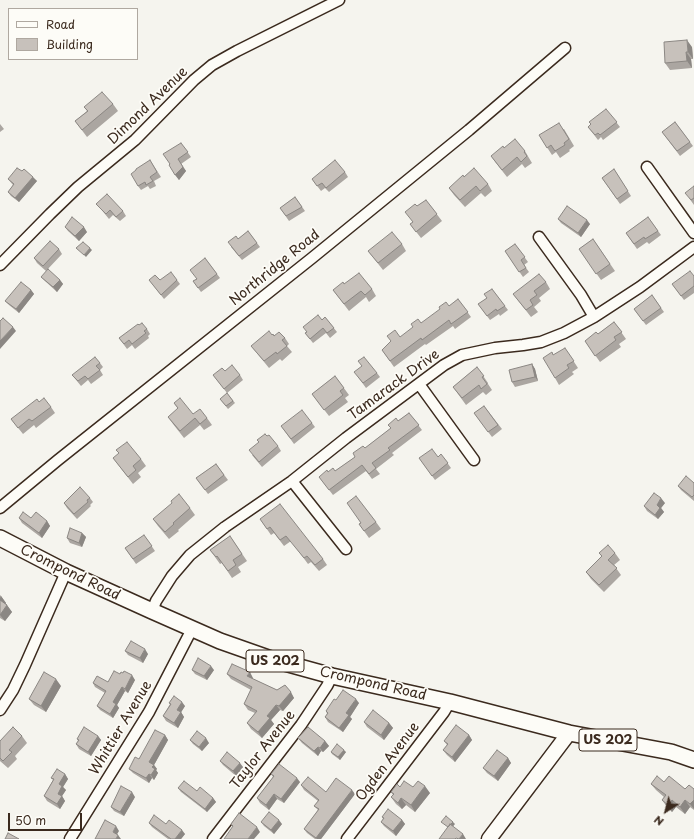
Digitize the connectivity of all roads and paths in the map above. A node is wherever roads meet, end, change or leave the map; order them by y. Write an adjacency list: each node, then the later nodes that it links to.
1 (339, 0): 7 (street, Dimond Avenue)
2 (565, 48): 12 (street, Northridge Road)
3 (647, 167): 4 (street)
4 (694, 233)
5 (539, 237): 8 (street)
6 (694, 247): 8 (street, Tamarack Drive)
7 (0, 265)
8 (594, 317): 9 (street, Tamarack Drive)
9 (419, 384): 10 (street); 11 (street, Tamarack Drive)
10 (474, 460)
11 (292, 481): 14 (street); 16 (street, Tamarack Drive)
12 (0, 508)
13 (0, 538): 15 (main road, Crompond Road / US 202)
14 (346, 548)
15 (66, 572): 16 (main road, Crompond Road / US 202); 20 (street)
16 (152, 611): 17 (main road, Crompond Road / US 202)
17 (192, 629): 18 (main road, Crompond Road / US 202); 24 (street, Whittier Avenue)
18 (332, 676): 19 (main road, Crompond Road / US 202); 25 (street, Taylor Avenue)
19 (450, 702): 21 (main road, Crompond Road / US 202); 26 (street, Ogden Avenue)
20 (0, 710)
21 (569, 733): 22 (main road, Crompond Road / US 202); 23 (street)
22 (694, 760)
23 (495, 837)
24 (70, 839)
25 (213, 839)
26 (347, 839)

